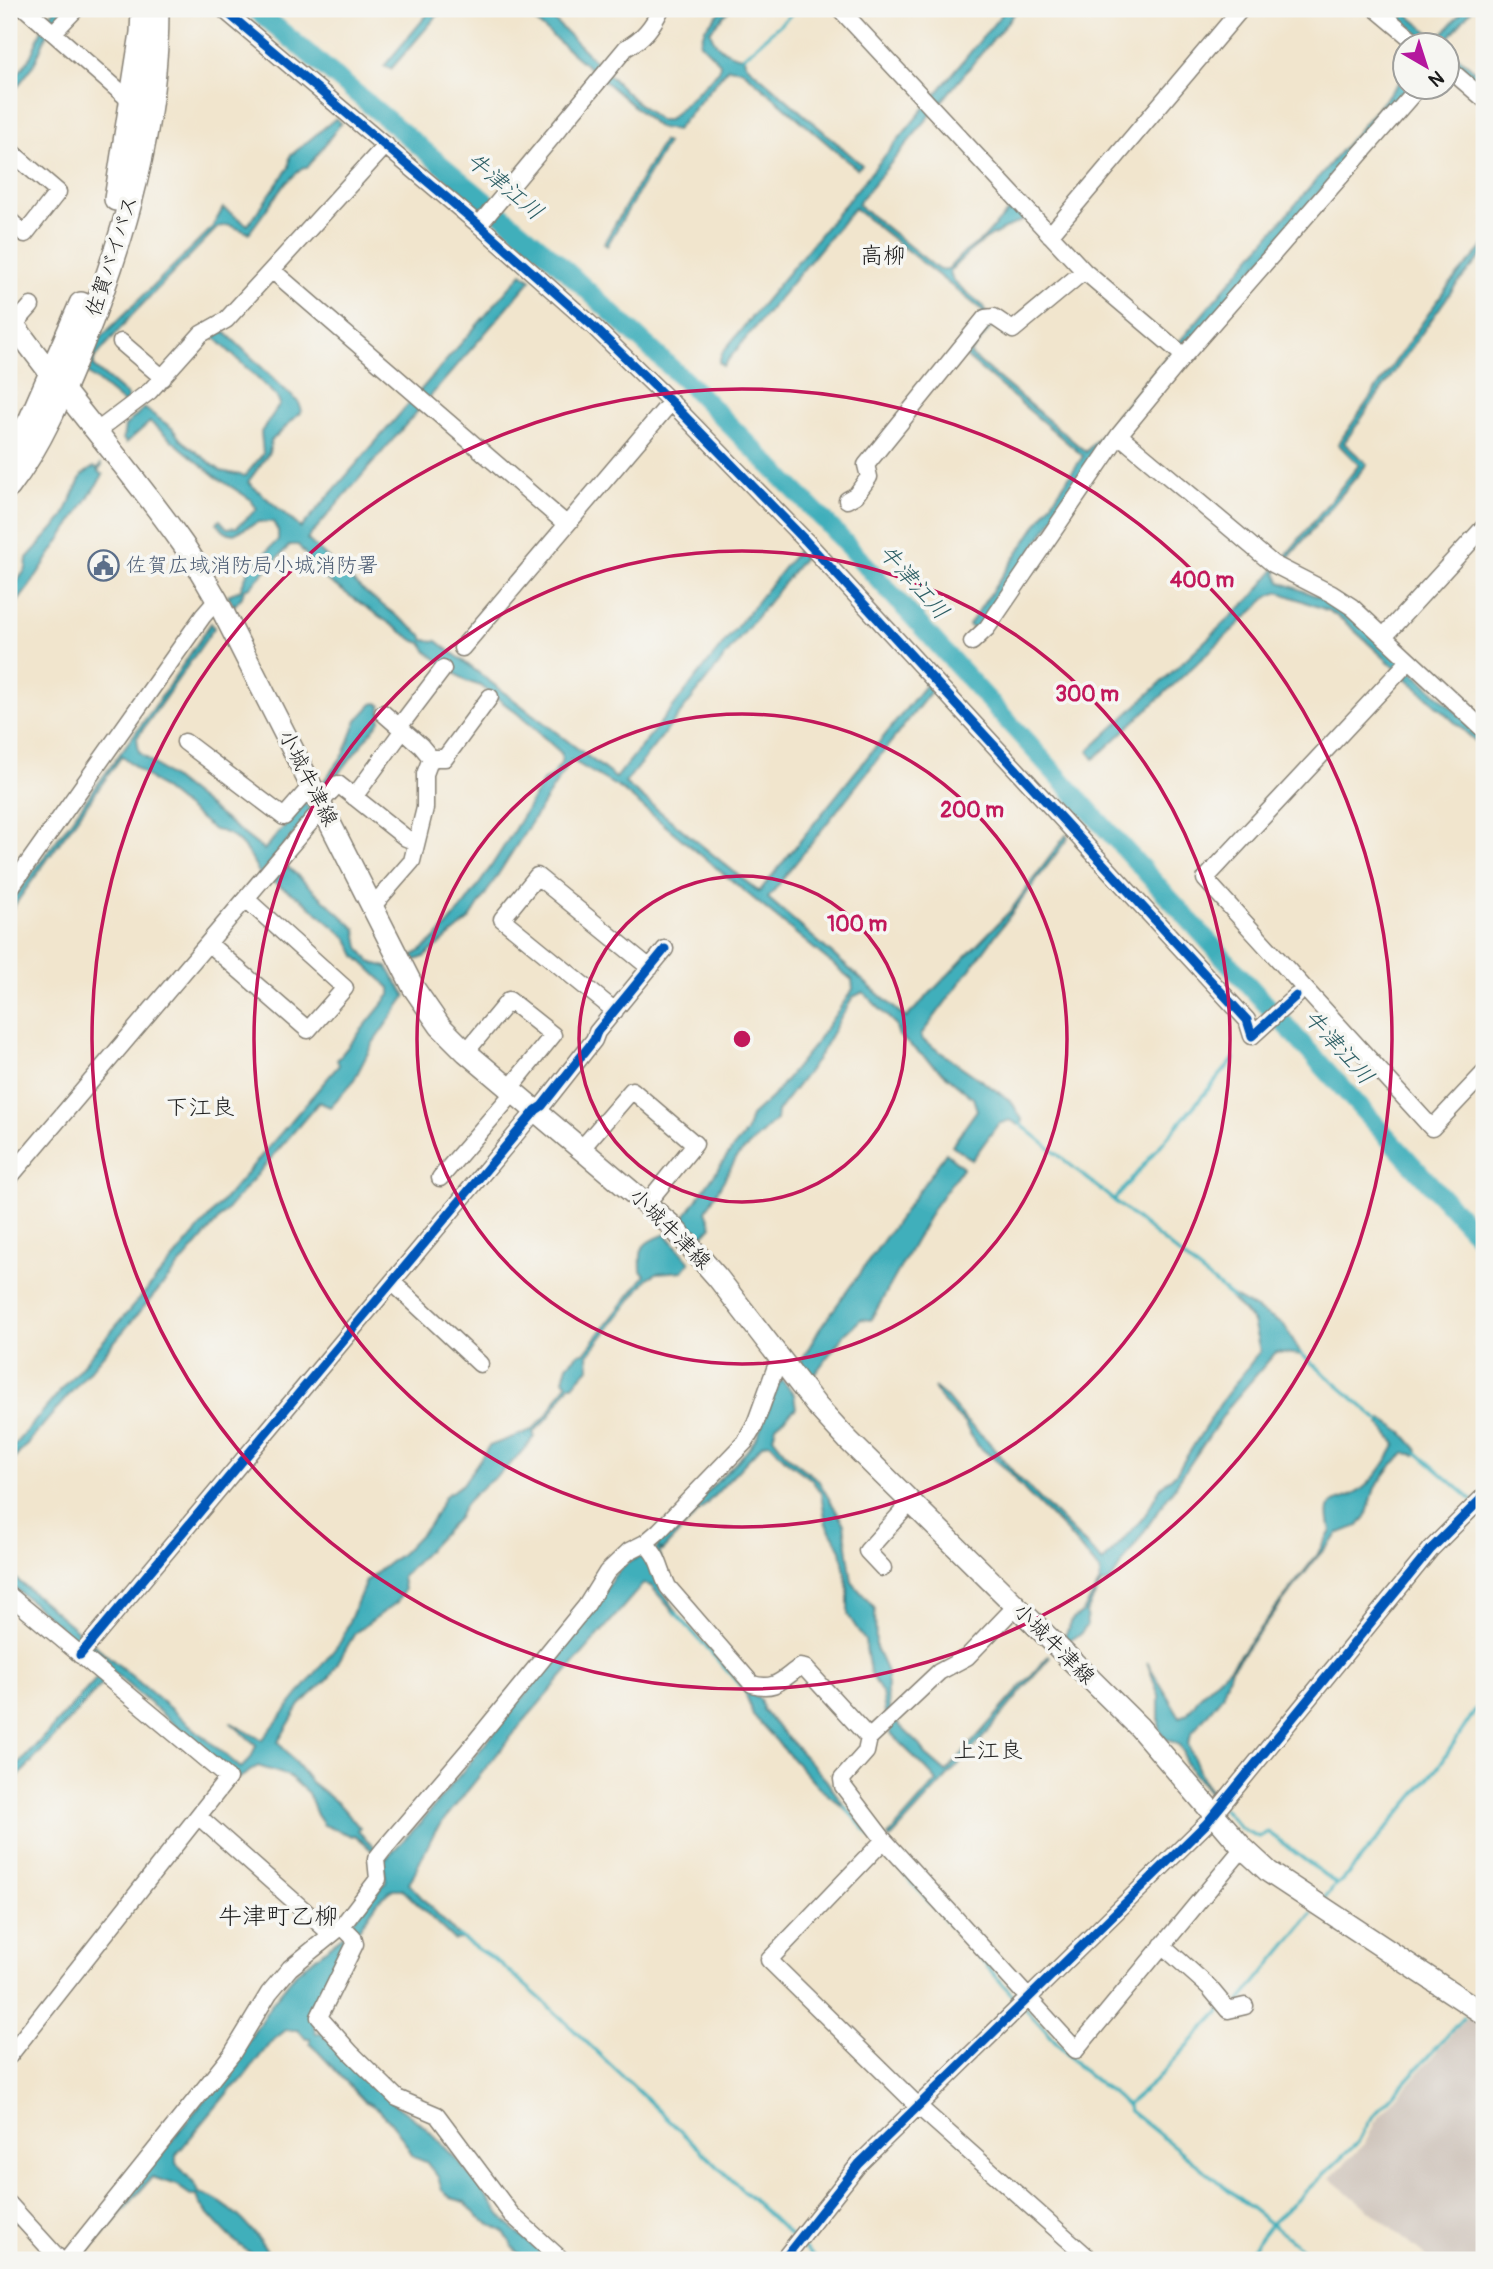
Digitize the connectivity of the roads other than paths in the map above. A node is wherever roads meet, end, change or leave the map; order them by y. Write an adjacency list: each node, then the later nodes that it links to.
1 (26, 9): 11 (street)
2 (76, 9): 11 (street)
3 (143, 9): 13 (highway, 佐賀バイパス)
4 (157, 9): 27 (highway, 佐賀バイパス)
5 (223, 9): 16 (street)
6 (661, 9): 18 (street)
7 (840, 9): 20 (street)
8 (1241, 9): 20 (street)
9 (1376, 9): 10 (street)
10 (1403, 32)
11 (53, 33): 13 (street)
12 (1462, 81): 14 (street)
13 (133, 99): 27 (highway, 佐賀バイパス)
14 (1484, 99)
15 (1406, 102): 25 (street)
16 (386, 145): 18 (street); 21 (street)
17 (9, 150): 19 (street)
18 (479, 225): 28 (street)
19 (12, 229)
20 (1050, 235): 22 (street)
21 (273, 271): 26 (street); 34 (street)
22 (1084, 271): 25 (street); 33 (street)
23 (20, 315): 27 (main road, 小城牛津線)
24 (121, 342): 26 (street)
25 (1184, 356): 30 (street)
26 (163, 378): 29 (street)
27 (57, 384): 29 (main road, 小城牛津線); 31 (highway, 佐賀バイパス); 32 (highway, 佐賀バイパス)
28 (671, 402): 34 (street); 58 (street)
29 (97, 431): 36 (main road, 小城牛津線)
30 (1119, 435): 37 (street); 38 (street)
31 (9, 456)
32 (9, 486)
33 (847, 500)
34 (566, 524): 39 (street)
35 (1484, 527): 37 (street)
36 (217, 600): 49 (main road, 小城牛津線); 51 (street)
37 (1384, 636): 40 (street)
38 (972, 642)
39 (461, 648)
40 (1404, 667): 45 (street); 57 (street)
41 (443, 669): 44 (street)
42 (490, 697): 47 (street)
43 (383, 713): 44 (street)
44 (401, 728): 47 (street); 48 (street)
45 (1484, 730)
46 (185, 742): 49 (street)
47 (431, 758): 50 (street)
48 (354, 797): 49 (street); 50 (street)
49 (319, 799): 52 (street); 53 (main road, 小城牛津線)
50 (416, 842): 53 (street)
51 (9, 890)
52 (246, 899): 54 (street); 54 (street)
53 (372, 904): 61 (main road, 小城牛津線)
54 (209, 944): 66 (street)
55 (665, 949): 56 (street)
56 (650, 968): 60 (street); 60 (street)
57 (1286, 968): 58 (street); 59 (street)
58 (1296, 996): 59 (street)
59 (1318, 1002): 62 (street)
60 (615, 1010): 64 (street)
61 (466, 1052): 63 (main road, 小城牛津線); 63 (street)
62 (1480, 1085)
63 (510, 1088): 64 (main road, 小城牛津線); 67 (street)
64 (536, 1110): 65 (main road, 小城牛津線); 69 (street)
65 (582, 1148): 68 (main road, 小城牛津線); 68 (street)
66 (9, 1178)
67 (440, 1178)
68 (647, 1203): 70 (main road, 小城牛津線)
69 (391, 1282): 71 (street); 78 (street)
70 (782, 1360): 73 (main road, 小城牛津線); 74 (street)
71 (480, 1364)
72 (1479, 1500): 80 (street)
73 (911, 1502): 75 (street); 77 (main road, 小城牛津線)
74 (651, 1549): 79 (street); 84 (street)
75 (883, 1568)
76 (9, 1595): 78 (street)
77 (1016, 1606): 79 (street); 80 (main road, 小城牛津線)
78 (80, 1655): 81 (street)
79 (869, 1738): 82 (street)
80 (1219, 1809): 83 (main road, 小城牛津線); 86 (street)
81 (198, 1816): 84 (street); 89 (street)
82 (879, 1845): 86 (street); 90 (street)
83 (1242, 1848): 85 (street); 88 (main road, 小城牛津線)
84 (343, 1932): 93 (street); 94 (street)
85 (1162, 1945): 86 (street); 87 (street)
86 (1023, 2003): 90 (street)
87 (1245, 2006)
88 (1484, 2014)
89 (9, 2056)
90 (918, 2106): 95 (street); 96 (street)
91 (9, 2204): 92 (street)
92 (60, 2260)
93 (67, 2260)
94 (562, 2260)
95 (783, 2260)
96 (1091, 2260)

